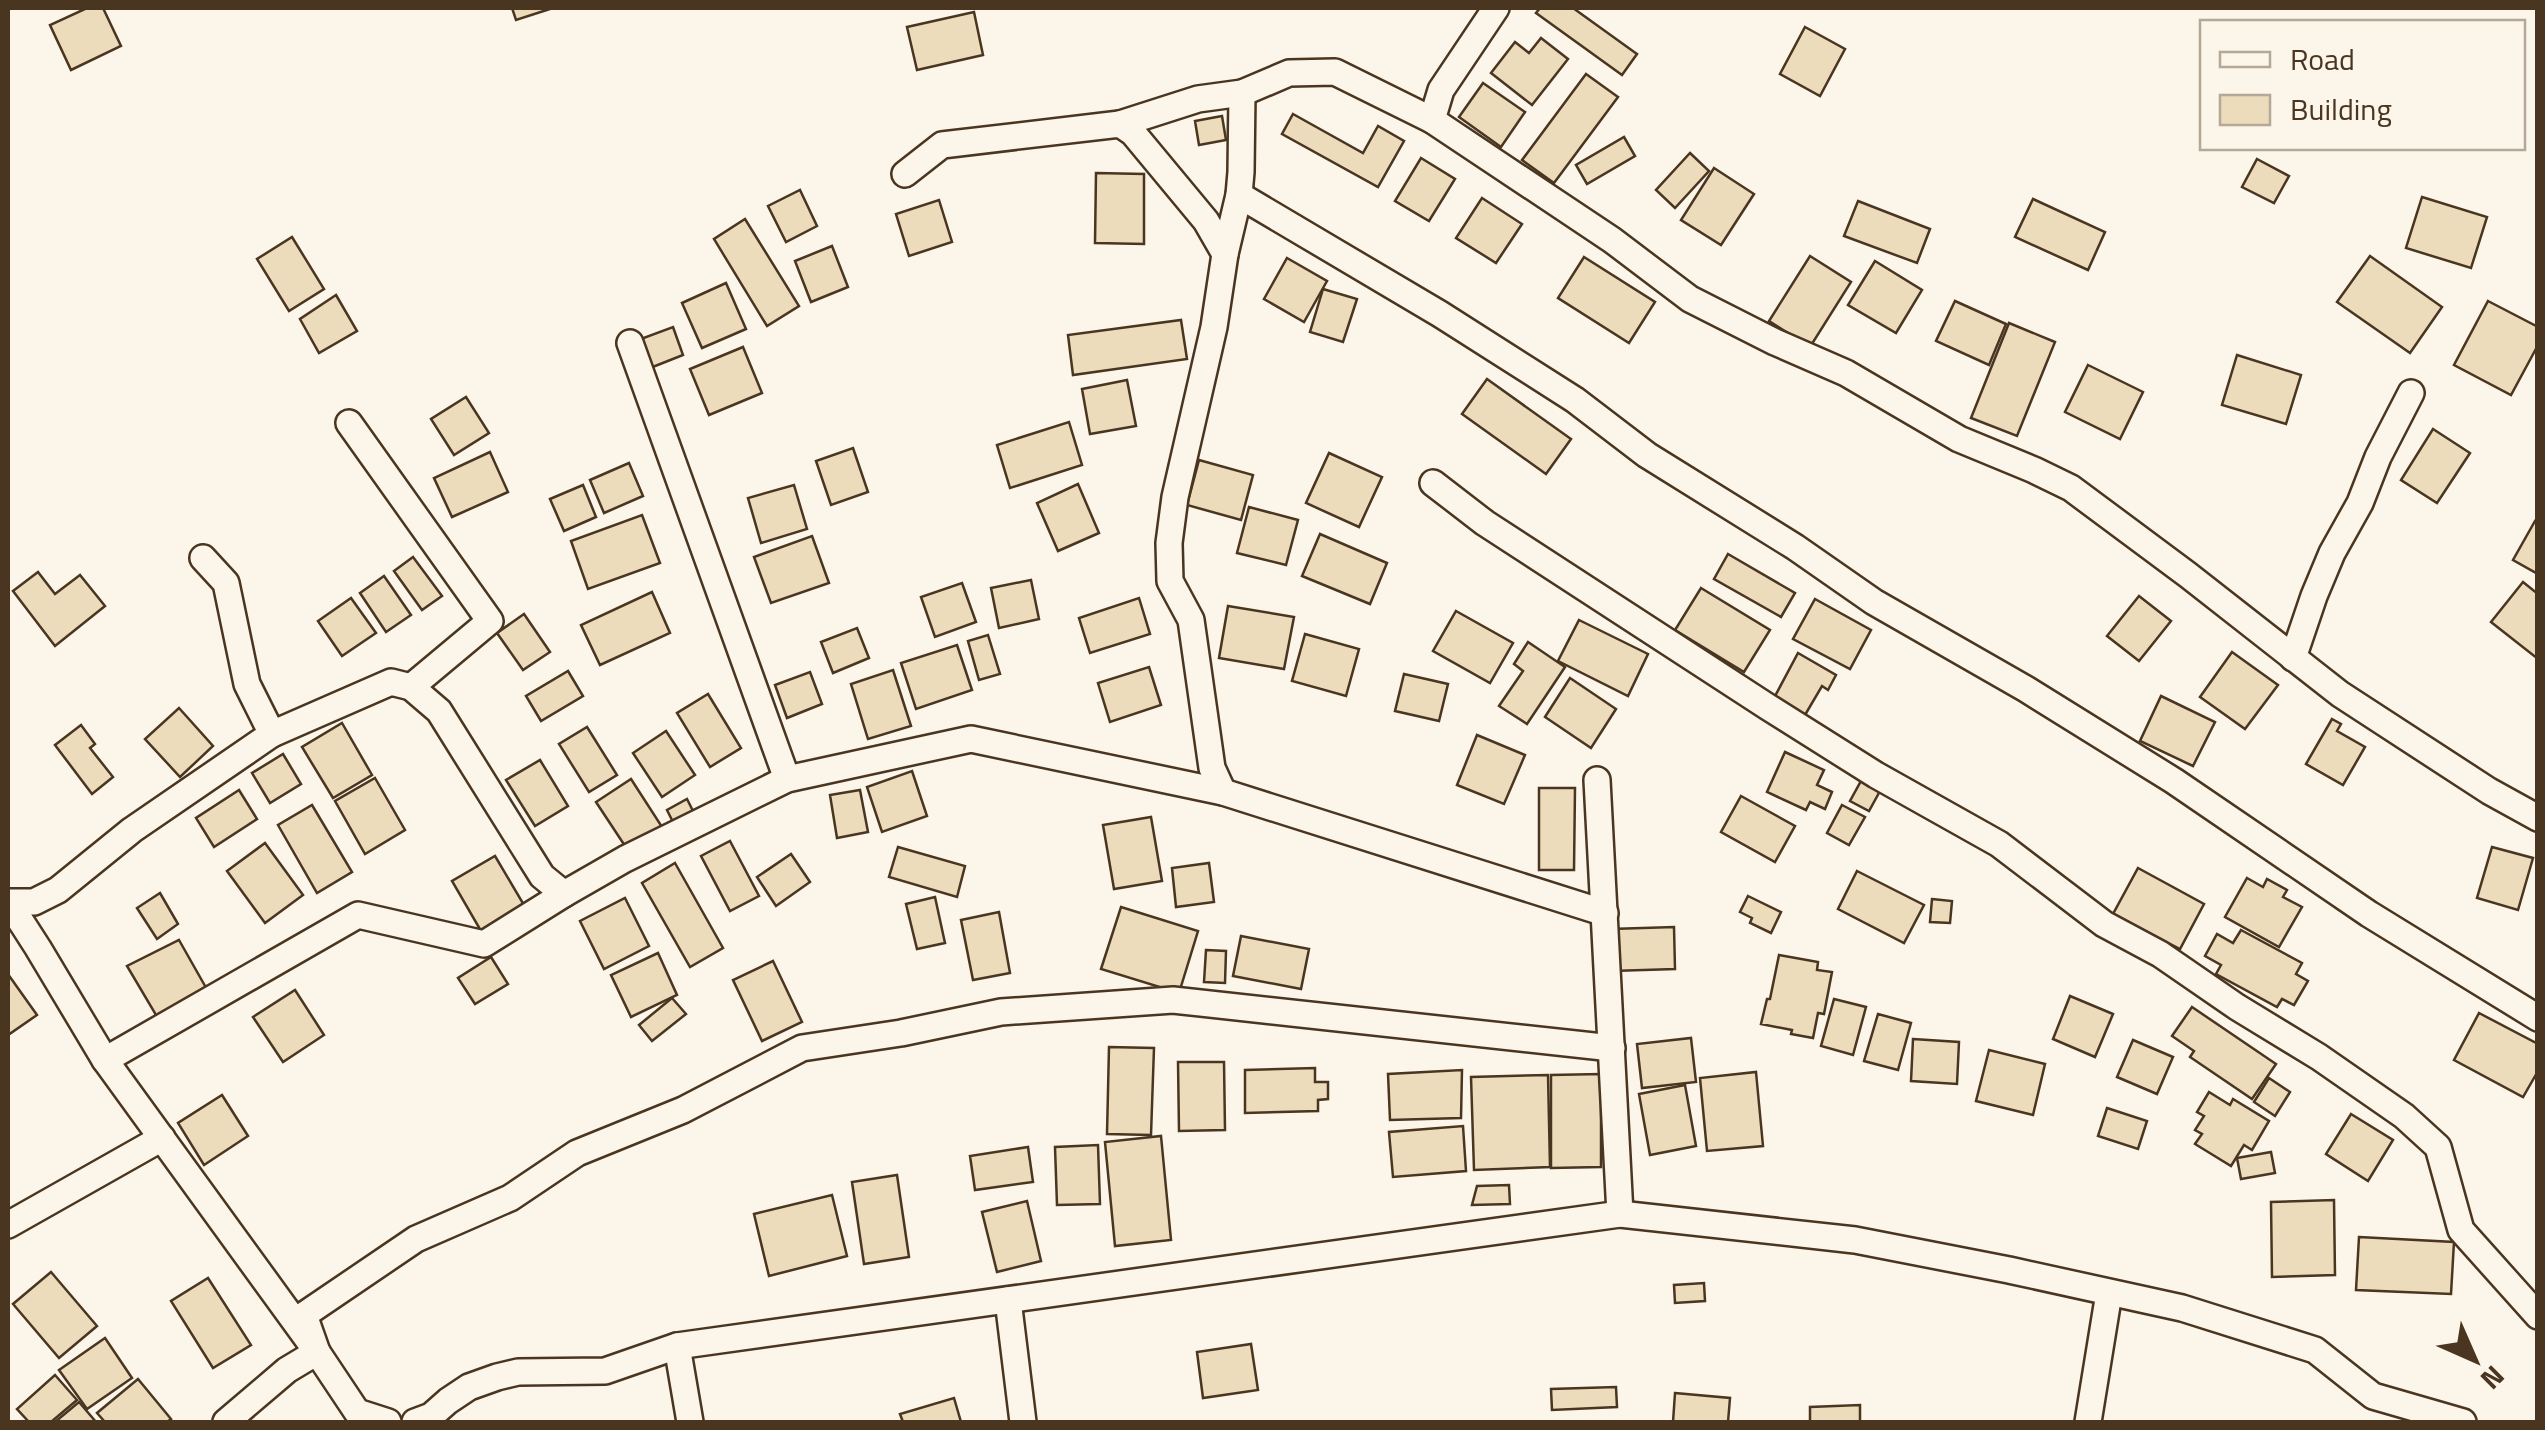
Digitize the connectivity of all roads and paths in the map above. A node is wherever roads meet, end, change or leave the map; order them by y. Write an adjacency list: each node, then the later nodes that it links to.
1 (1496, 8): 3 (street)
2 (1242, 93): 3 (street); 4 (street); 6 (street)
3 (1432, 120): 13 (street)
4 (1120, 124): 5 (street); 7 (street)
5 (905, 174)
6 (1239, 195): 7 (street); 24 (street)
7 (1225, 254): 18 (street)
8 (630, 343): 16 (street)
9 (2412, 393): 13 (street)
10 (349, 423): 14 (street)
11 (1433, 484): 32 (street)
12 (203, 558): 15 (street)
13 (2292, 658): 19 (street)
14 (411, 686): 15 (street); 20 (street)
15 (272, 734): 21 (street)
16 (787, 780): 18 (street); 20 (street)
17 (1598, 780): 23 (street)
18 (1223, 792): 23 (street)
19 (2538, 818)
20 (564, 894): 26 (street)
21 (8, 902)
22 (8, 910): 26 (street)
23 (1605, 914): 25 (street)
24 (2538, 1018)
25 (1612, 1048): 28 (street); 34 (street)
26 (105, 1060): 27 (street)
27 (162, 1138): 29 (street); 34 (street)
28 (1620, 1214): 30 (street); 31 (street)
29 (8, 1225)
30 (2108, 1293): 40 (street); 41 (street)
31 (1008, 1300): 33 (street); 39 (street)
32 (2538, 1316)
33 (677, 1346): 37 (street); 38 (street)
34 (316, 1352): 35 (street); 36 (street)
35 (226, 1422)
36 (388, 1422)
37 (415, 1422)
38 (690, 1422)
39 (1023, 1422)
40 (2088, 1422)
41 (2463, 1422)

